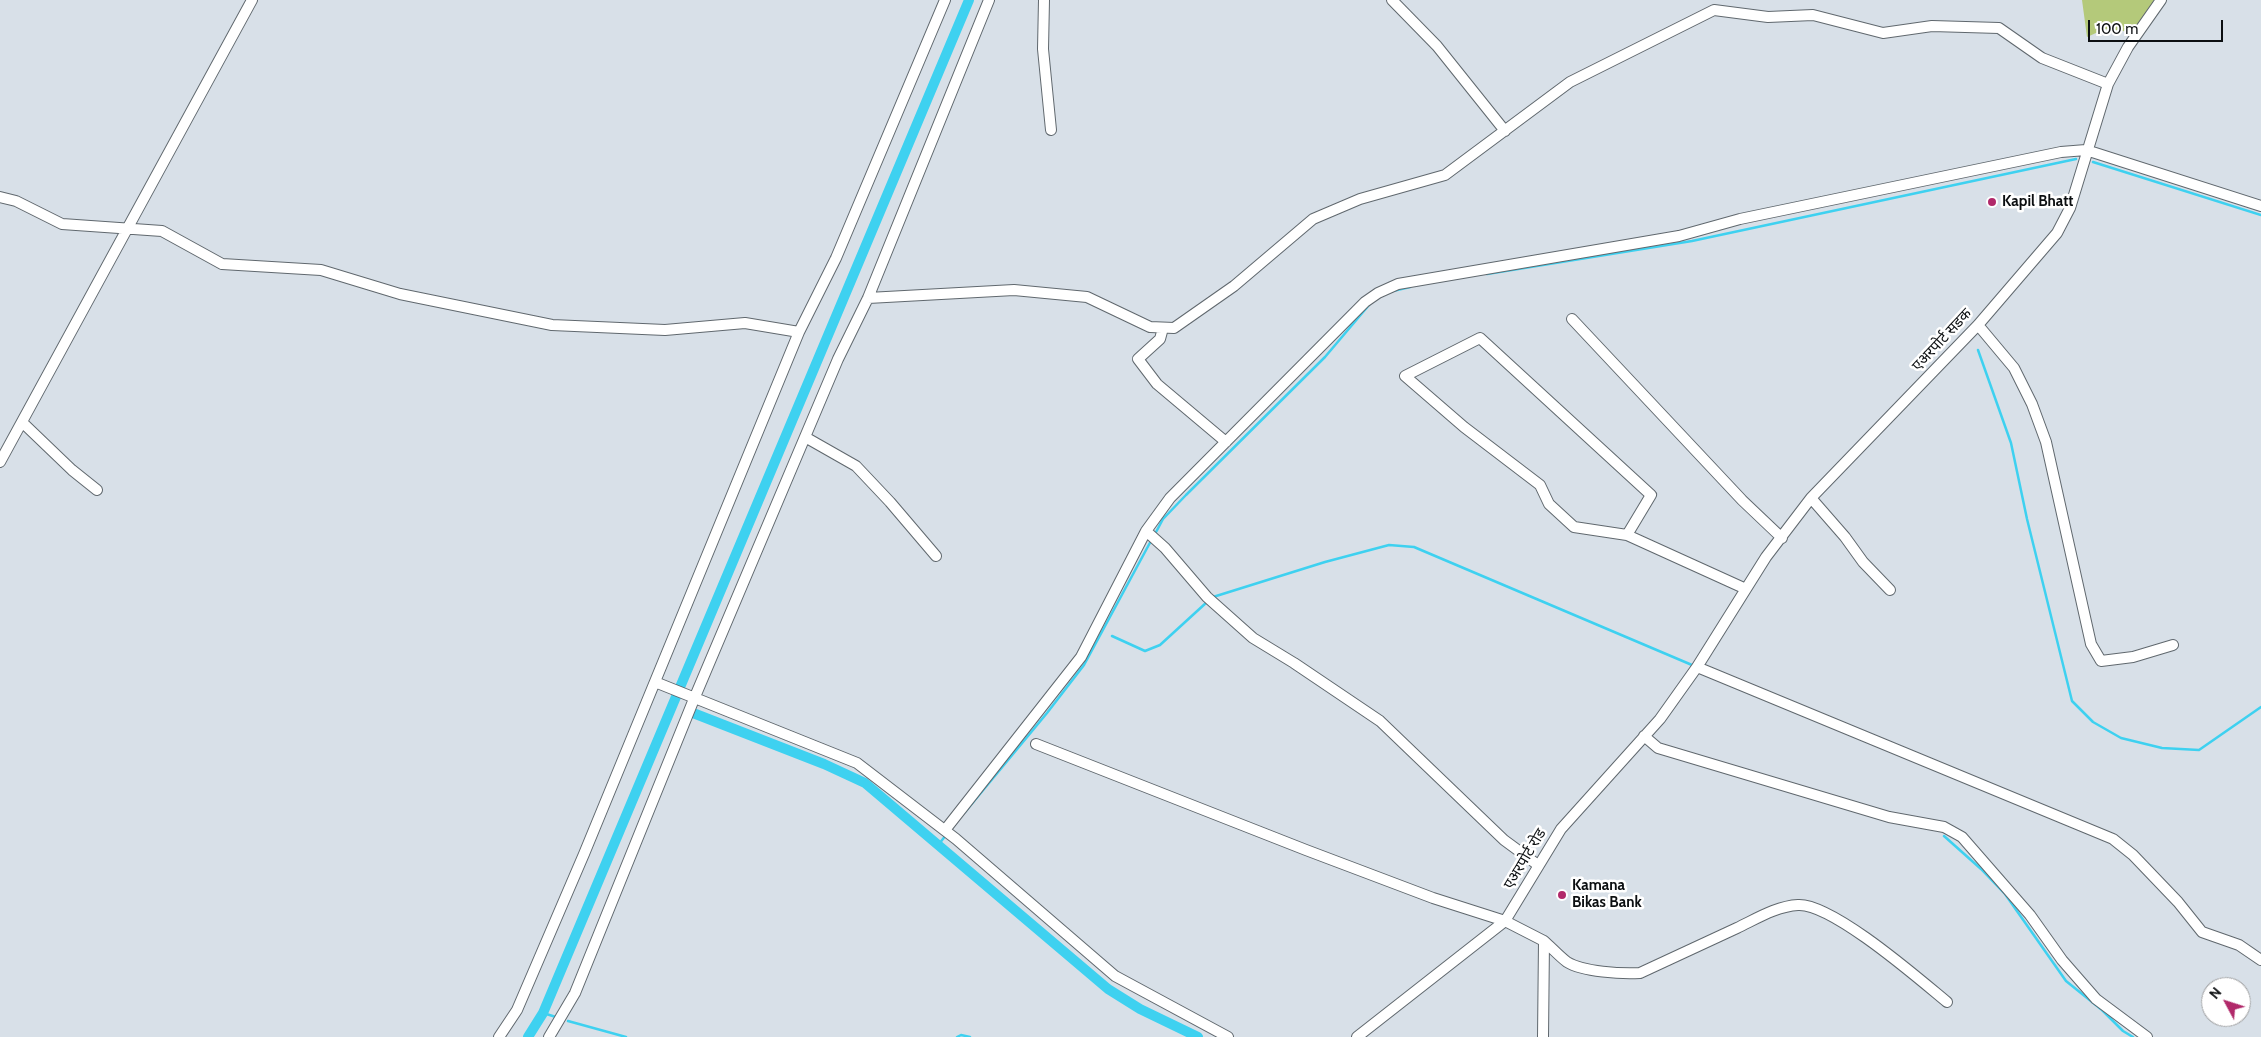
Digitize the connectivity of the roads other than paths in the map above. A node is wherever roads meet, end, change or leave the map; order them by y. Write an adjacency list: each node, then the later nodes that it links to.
1 (252, 0): 13 (street)
2 (945, 0): 18 (street)
3 (989, 0): 14 (street)
4 (1044, 0): 8 (street)
5 (1392, 0): 9 (street)
6 (2161, 0): 7 (street, एअरपोर्ट सडक)
7 (2108, 84): 9 (street); 10 (street, एअरपोर्ट सडक)
8 (1051, 130)
9 (1505, 131): 17 (street)
10 (2086, 150): 12 (street); 16 (street, एअरपोर्ट सडक); 21 (street)
11 (0, 197): 13 (street)
12 (2261, 206)
13 (129, 228): 18 (street); 19 (street)
14 (868, 298): 17 (street); 20 (street)
15 (1572, 319): 27 (street)
16 (1978, 325): 24 (street, एअरपोर्ट सडक); 31 (street)
17 (1163, 328): 21 (street)
18 (800, 332): 33 (street)
19 (23, 423): 22 (street); 23 (street)
20 (805, 437): 28 (street); 34 (street)
21 (1226, 442): 25 (street)
22 (0, 462)
23 (97, 490)
24 (1811, 498): 27 (street, एअरपोर्ट सडक); 30 (street)
25 (1146, 531): 37 (street); 38 (street)
26 (1627, 535): 26 (street); 29 (street)
27 (1782, 538): 29 (street, एअरपोर्ट सडक)
28 (936, 556)
29 (1746, 589): 32 (street, एअरपोर्ट सडक)
30 (1890, 590)
31 (2173, 645)
32 (1696, 669): 35 (street, एअरपोर्ट रोड); 41 (street)
33 (659, 684): 34 (street); 43 (street)
34 (694, 699): 37 (street); 44 (street)
35 (1644, 736): 38 (street, एअरपोर्ट रोड); 48 (street)
36 (1036, 744): 39 (street)
37 (946, 831): 45 (street)
38 (1538, 865): 39 (street, एअरपोर्ट रोड)
39 (1506, 921): 40 (street); 46 (street, एअरपोर्ट रोड)
40 (1544, 941): 42 (street); 47 (street)
41 (2261, 960)
42 (1947, 1002)
43 (499, 1037)
44 (549, 1037)
45 (1228, 1037)
46 (1357, 1037)
47 (1543, 1037)
48 (2147, 1037)

